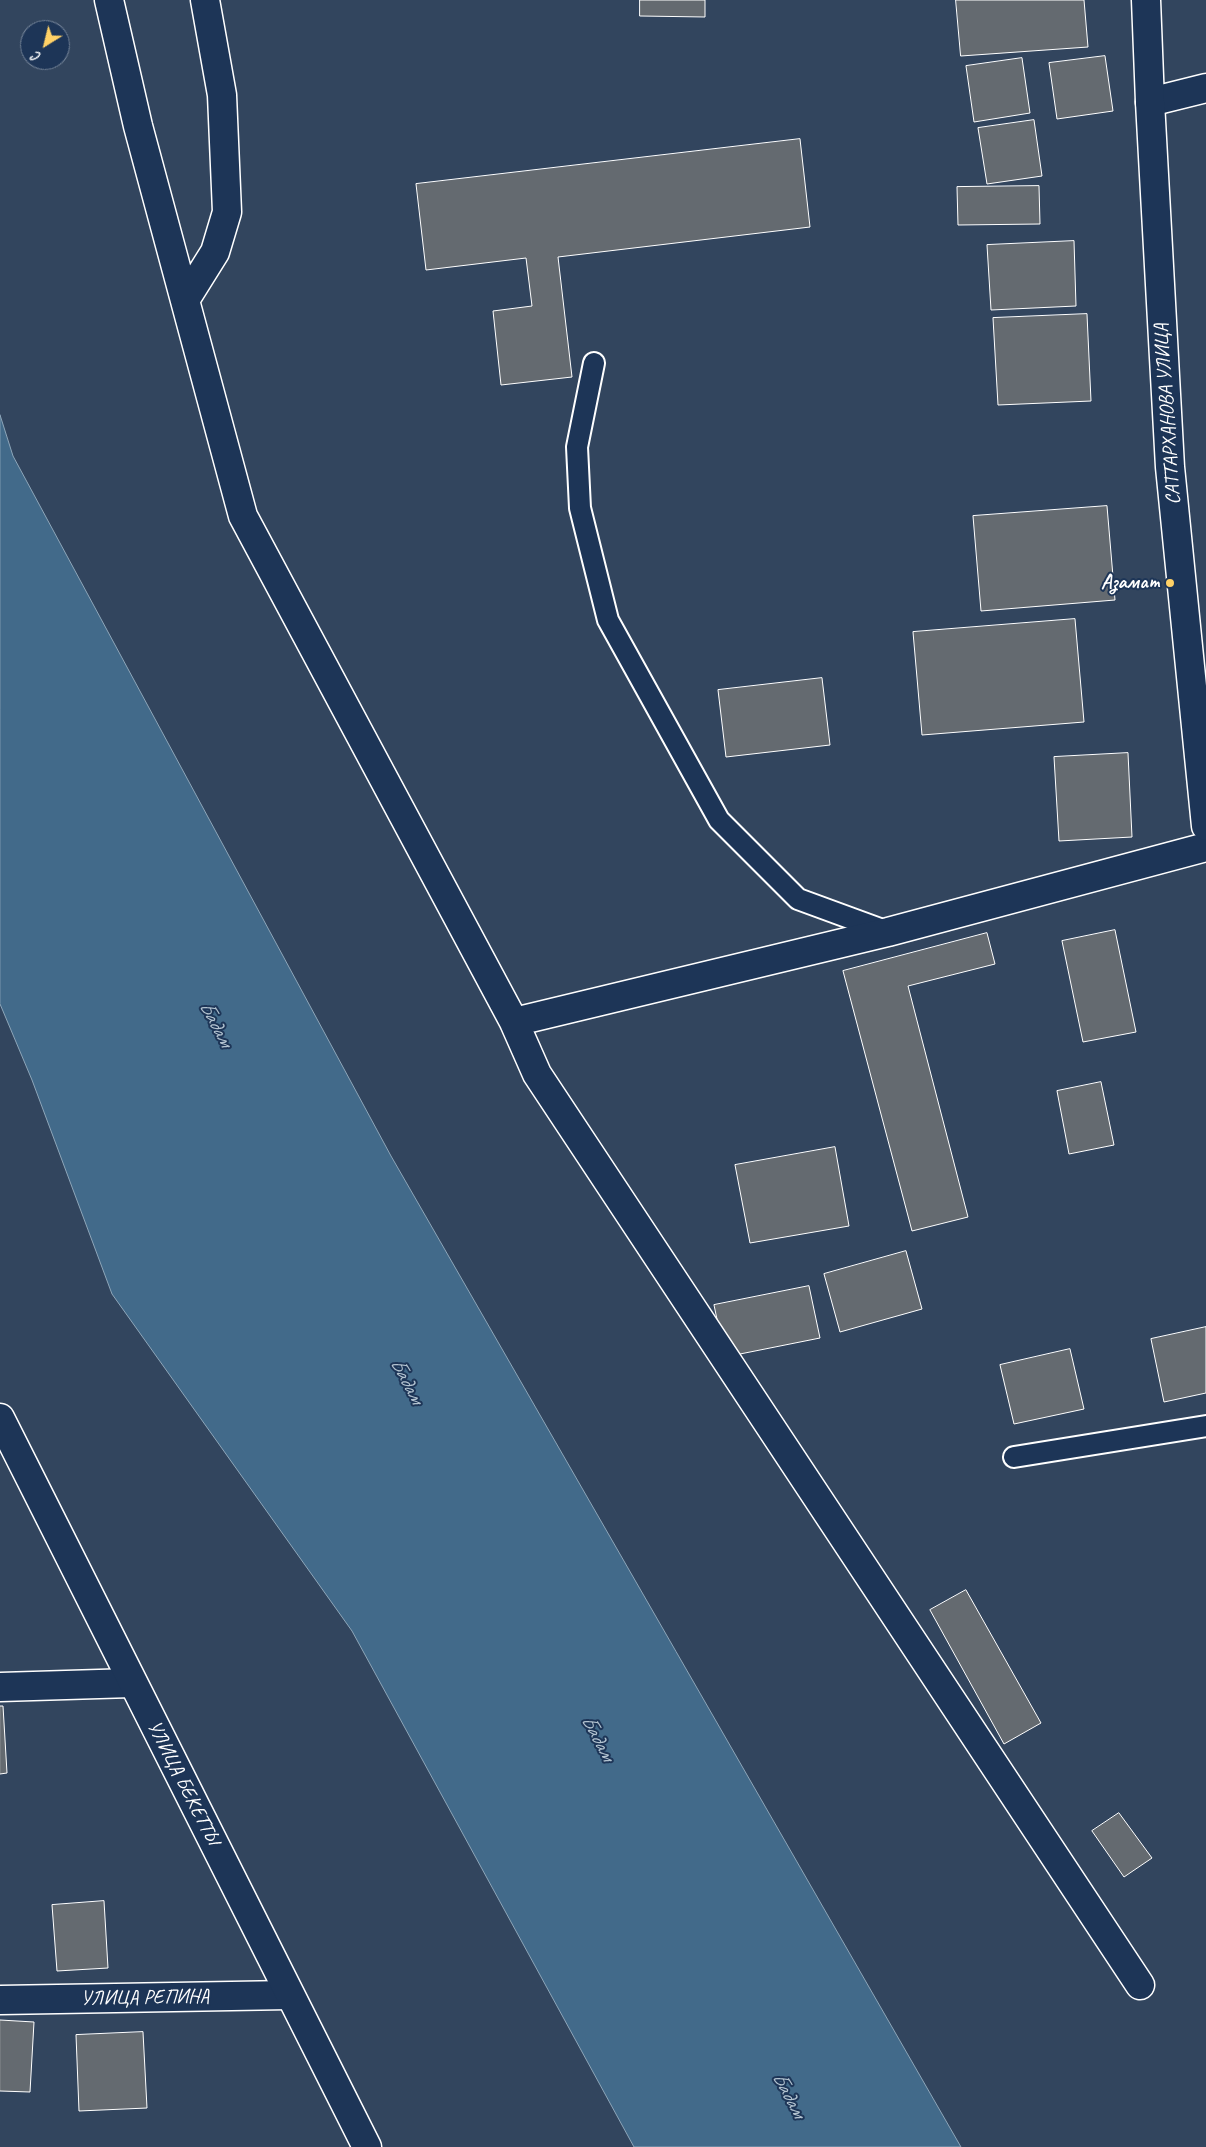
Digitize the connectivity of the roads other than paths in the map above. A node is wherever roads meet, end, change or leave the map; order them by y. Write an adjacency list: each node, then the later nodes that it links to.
1 (108, 0): 6 (street)
2 (205, 0): 6 (street)
3 (1146, 0): 5 (street, САТТАРХАНОВА УЛИЦА)
4 (1206, 88): 5 (street)
5 (1150, 102): 8 (street, САТТАРХАНОВА УЛИЦА)
6 (185, 300): 11 (street)
7 (594, 362): 10 (lane)
8 (1206, 826)
9 (1206, 847): 10 (street)
10 (888, 932): 11 (street)
11 (514, 1022): 17 (street)
12 (0, 1418): 15 (street, УЛИЦА БЕКЕТТЫ)
13 (1206, 1426): 14 (lane)
14 (1014, 1457)
15 (132, 1683): 16 (street); 18 (street, УЛИЦА БЕКЕТТЫ)
16 (0, 1687)
17 (1140, 1985)
18 (289, 1996): 19 (street, УЛИЦА РЕПИНА); 20 (street, УЛИЦА БЕКЕТТЫ)
19 (0, 2000)
20 (367, 2147)

